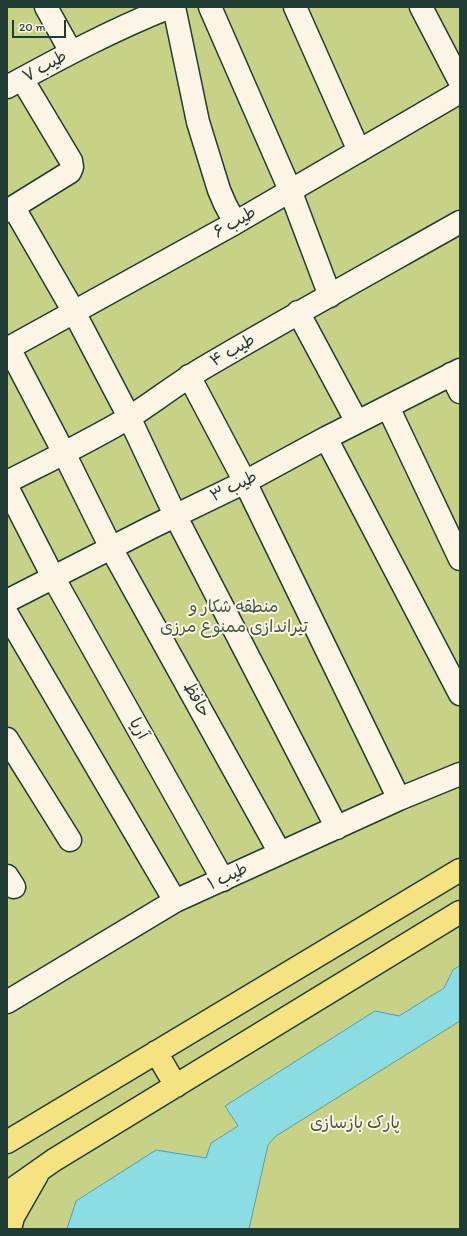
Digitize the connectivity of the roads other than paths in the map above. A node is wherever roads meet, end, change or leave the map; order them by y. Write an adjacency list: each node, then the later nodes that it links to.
1 (46, 7): 8 (street)
2 (170, 7): 7 (street, طیب ۷)
3 (174, 7): 16 (street)
4 (210, 7): 13 (street)
5 (295, 7): 12 (street)
6 (421, 7): 9 (street)
7 (129, 15): 8 (street, طیب ۷)
8 (71, 52): 10 (street, طیب ۷)
9 (460, 82)
10 (15, 83): 14 (street)
11 (460, 92): 12 (street, طیب ۶)
12 (359, 151): 13 (street, طیب ۶)
13 (290, 190): 16 (street, طیب ۶); 17 (street)
14 (10, 210): 18 (street)
15 (460, 222): 17 (street, طیب ۴)
16 (235, 223): 18 (street, طیب ۶)
17 (330, 296): 19 (street, طیب ۴)
18 (74, 312): 20 (street, طیب ۶); 24 (street)
19 (298, 312): 21 (street, طیب ۴); 25 (street)
20 (8, 348): 27 (street, حافظ)
21 (189, 376): 24 (street, طیب ۴); 29 (street)
22 (457, 379): 23 (street, طیب ۳)
23 (388, 407): 25 (street, طیب ۳); 33 (street)
24 (129, 417): 27 (street, طیب ۴); 31 (street)
25 (357, 422): 26 (street, طیب ۳)
26 (326, 438): 29 (street, طیب ۳); 37 (street)
27 (64, 453): 28 (street, طیب ۴); 32 (street, حافظ)
28 (7, 482)
29 (245, 482): 31 (street, طیب ۳); 40 (street)
30 (7, 487): 34 (street, آریا)
31 (175, 515): 32 (street, طیب ۳); 41 (street)
32 (112, 548): 34 (street, طیب ۳); 43 (street, حافظ)
33 (460, 559)
34 (53, 577): 35 (street, طیب ۳); 45 (street, آریا)
35 (7, 601)
36 (7, 614): 46 (street)
37 (460, 694)
38 (7, 739): 42 (street)
39 (460, 774): 40 (street, طیب ۱)
40 (399, 799): 41 (street, طیب ۱)
41 (337, 828): 43 (street, طیب ۱)
42 (70, 840)
43 (280, 853): 45 (street, طیب ۱)
44 (460, 870): 49 (main road)
45 (223, 880): 46 (street, طیب ۱)
46 (175, 901): 48 (street, طیب ۱)
47 (460, 912): 50 (main road)
48 (7, 1002)
49 (156, 1052): 50 (main road); 51 (main road)
50 (176, 1086): 52 (main road)
51 (11, 1138)
52 (40, 1169): 53 (main road); 54 (main road)
53 (7, 1193)
54 (10, 1229)

